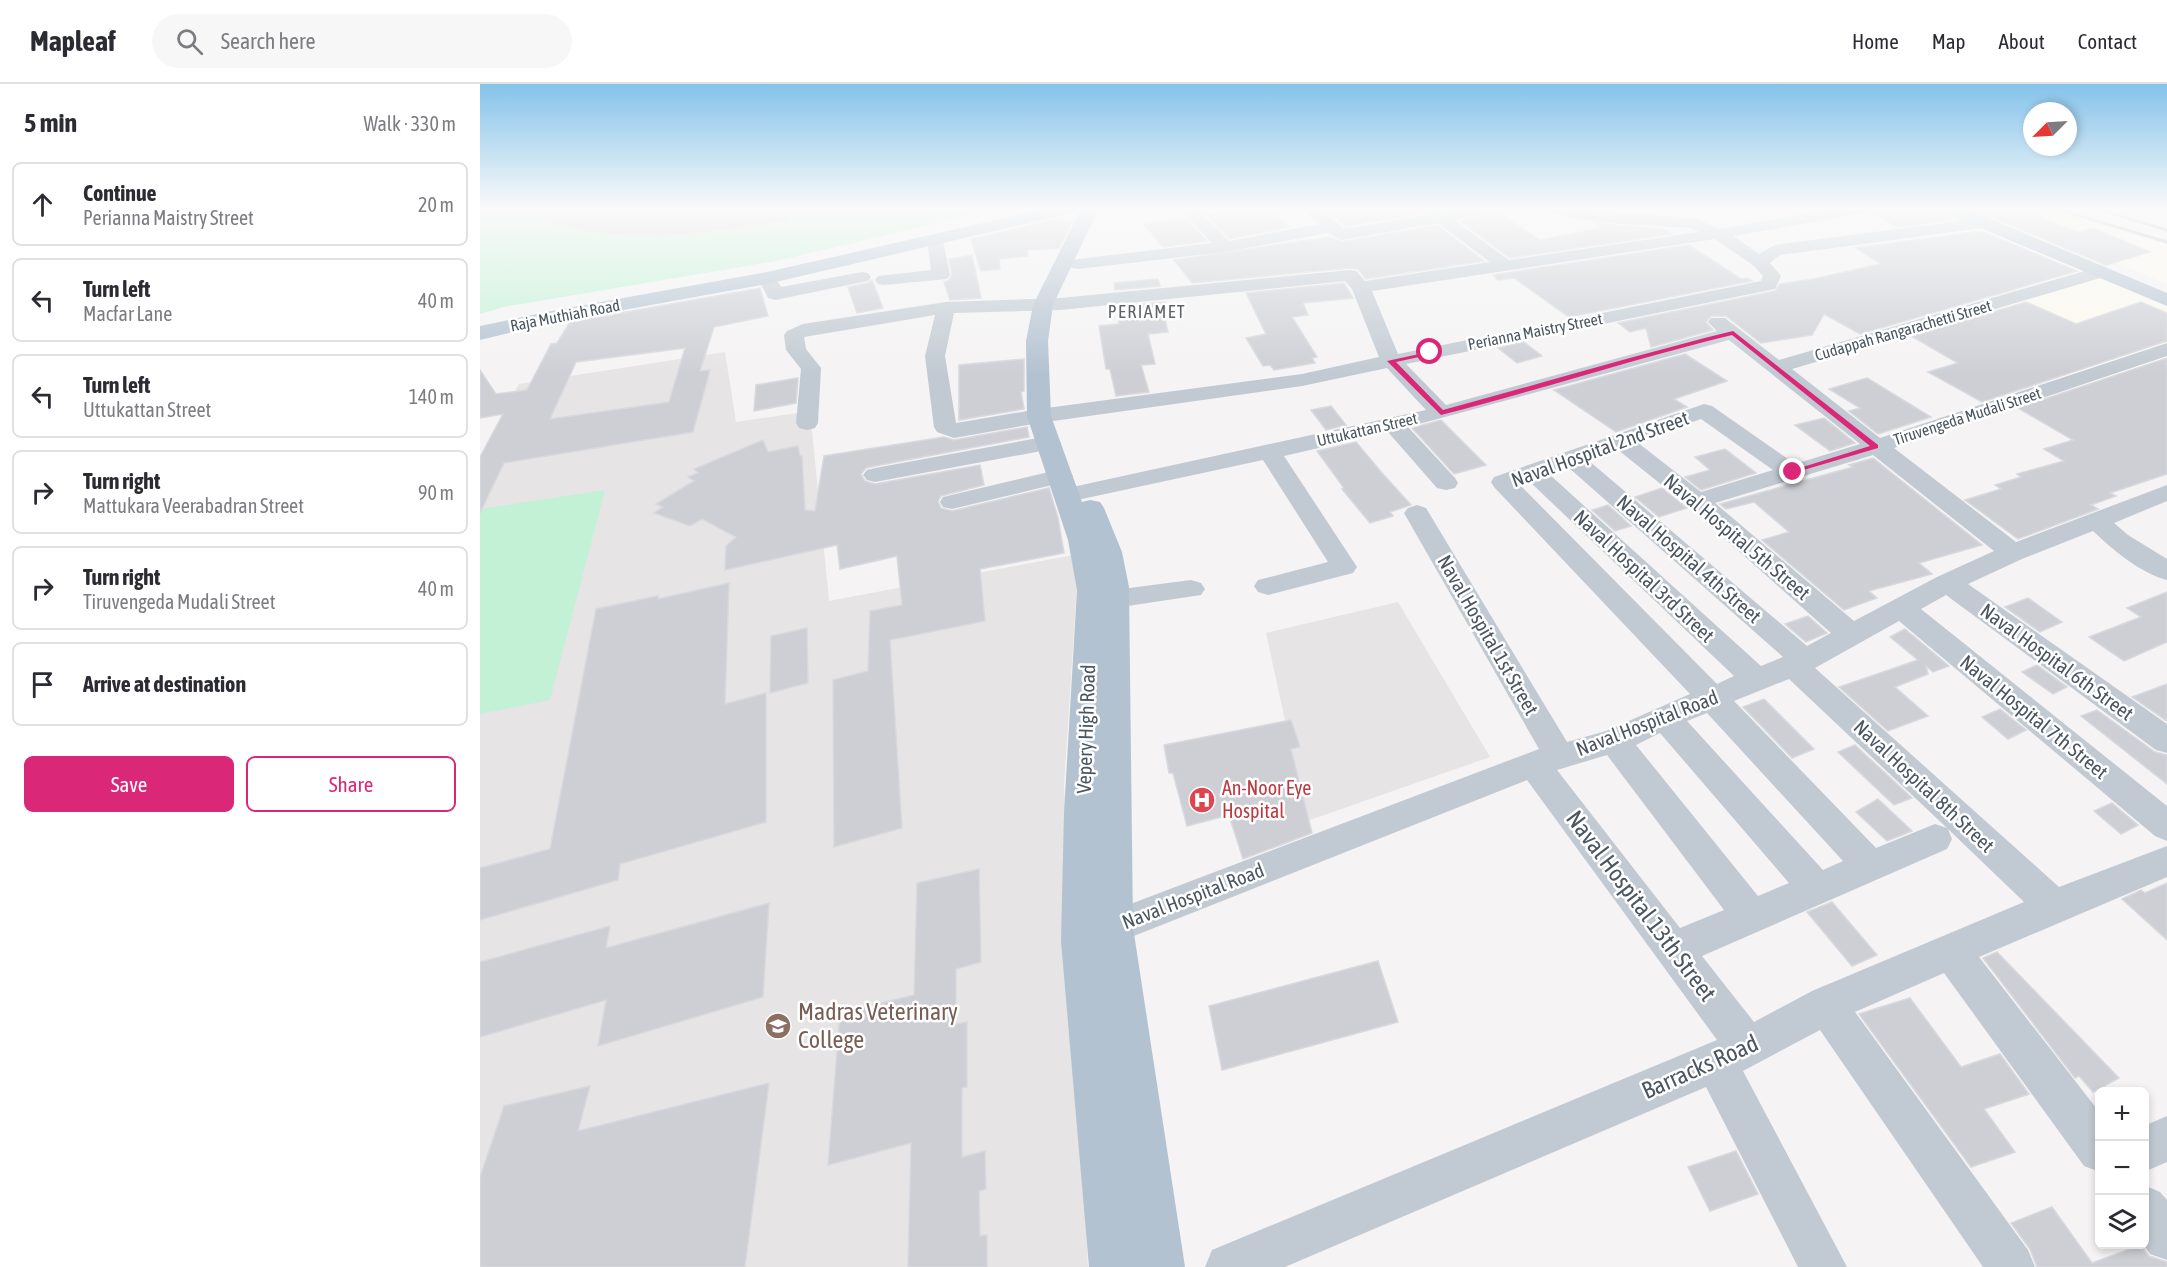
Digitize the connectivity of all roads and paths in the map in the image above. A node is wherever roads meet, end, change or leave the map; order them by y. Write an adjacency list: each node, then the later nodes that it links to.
1 (803, 263): 23 (main road, Raja Muthiah Road)
2 (832, 263): 15 (main road, Raja Muthiah Road)
3 (939, 263): 16 (street)
4 (1068, 263): 21 (main road, Vepery High Road)
5 (1085, 263): 11 (street)
6 (1502, 263): 12 (street)
7 (1525, 263): 12 (street)
8 (1761, 263): 20 (street, Perianna Maistry Street)
9 (2080, 263): 13 (main road)
10 (2104, 263): 18 (main road)
11 (1078, 264): 21 (main road, Vepery High Road)
12 (1506, 266): 17 (street)
13 (2101, 272): 19 (main road); 27 (street, Cudappah Rangarachetti Street)
14 (862, 277): 15 (street)
15 (767, 278): 23 (main road, Raja Muthiah Road)
16 (884, 280)
17 (1361, 287): 21 (street); 26 (street)
18 (2167, 289)
19 (2167, 300)
20 (1690, 302): 24 (street); 26 (street, Perianna Maistry Street)
21 (1051, 304): 22 (street); 31 (main road, Vepery High Road)
22 (946, 308): 29 (street); 31 (street)
23 (487, 326)
24 (1733, 333): 27 (street); 28 (street, Uttukattan Street)
25 (2167, 350): 33 (street, Tiruvengeda Mudali Street)
26 (1391, 361): 28 (street); 31 (street, Perianna Maistry Street)
27 (1774, 368): 33 (street)
28 (1441, 412): 30 (street, Uttukattan Street)
29 (807, 423)
30 (1394, 424): 34 (street, Uttukattan Street); 39 (street)
31 (1049, 425): 38 (street); 40 (main road, Vepery High Road)
32 (1621, 441): 35 (street, Naval Hospital 2nd Street); 37 (street, Naval Hospital 2nd Street); 42 (street, Naval Hospital 5th Street)
33 (1875, 447): 37 (street, Tiruvengeda Mudali Street); 46 (street)
34 (1270, 452): 40 (street, Uttukattan Street); 49 (street)
35 (1572, 458): 36 (street, Naval Hospital 2nd Street); 54 (street, Naval Hospital 4th Street)
36 (1533, 472): 55 (street, Naval Hospital 3rd Street); 56 (street, Naval Hospital 2nd Street)
37 (1793, 472): 42 (street, Tiruvengeda Mudali Street)
38 (875, 475)
39 (1446, 483)
40 (1071, 488): 43 (street, Uttukattan Street); 51 (main road, Vepery High Road); 68 (main road, Vepery High Road)
41 (2167, 492): 45 (street, Naval Hospital Road)
42 (1697, 501): 53 (street, Naval Hospital 5th Street)
43 (952, 502)
44 (1417, 513): 60 (street, Naval Hospital 1st Street)
45 (2097, 521): 46 (street, Naval Hospital Road); 47 (street)
46 (2013, 553): 48 (street, Naval Hospital Road)
47 (2167, 571)
48 (1947, 583): 52 (street, Naval Hospital Road); 59 (street, Naval Hospital 6th Street)
49 (1268, 586)
50 (1191, 588): 51 (street)
51 (1114, 599): 68 (main road, Vepery High Road)
52 (1900, 608): 53 (street, Naval Hospital Road); 61 (street, Naval Hospital 7th Street)
53 (1852, 635): 54 (street, Naval Hospital Road)
54 (1799, 662): 55 (street, Naval Hospital Road); 66 (street, Naval Hospital 8th Street)
55 (1756, 679): 56 (street, Naval Hospital Road)
56 (1713, 699): 57 (street, Naval Hospital Road); 64 (street)
57 (1665, 717): 58 (street, Naval Hospital Road); 65 (street)
58 (1614, 741): 60 (street, Naval Hospital Road); 67 (street)
59 (2167, 741)
60 (1546, 760): 68 (street, Naval Hospital Road); 69 (street, Naval Hospital 13th Street)
61 (2167, 826)
62 (1935, 839): 64 (street)
63 (2167, 861): 66 (street, Barracks Road)
64 (1870, 866): 65 (street)
65 (1816, 889): 67 (street)
66 (2054, 906): 70 (street, Barracks Road)
67 (1752, 917): 69 (street)
68 (1097, 934): 78 (main road, Vepery High Road); 79 (main road, Vepery High Road)
69 (1674, 949): 72 (street, Naval Hospital 13th Street)
70 (1950, 951): 71 (street, Barracks Road); 74 (street)
71 (1826, 1005): 72 (street, Barracks Road); 82 (street)
72 (1732, 1055): 80 (street, Barracks Road); 81 (street, Naval Hospital 13th Street)
73 (2167, 1138): 75 (street)
74 (2095, 1143)
75 (2149, 1148)
76 (2149, 1213): 77 (street)
77 (2167, 1237)
78 (1115, 1267)
79 (1159, 1267)
80 (1229, 1267)
81 (1824, 1267)
82 (2012, 1267)

